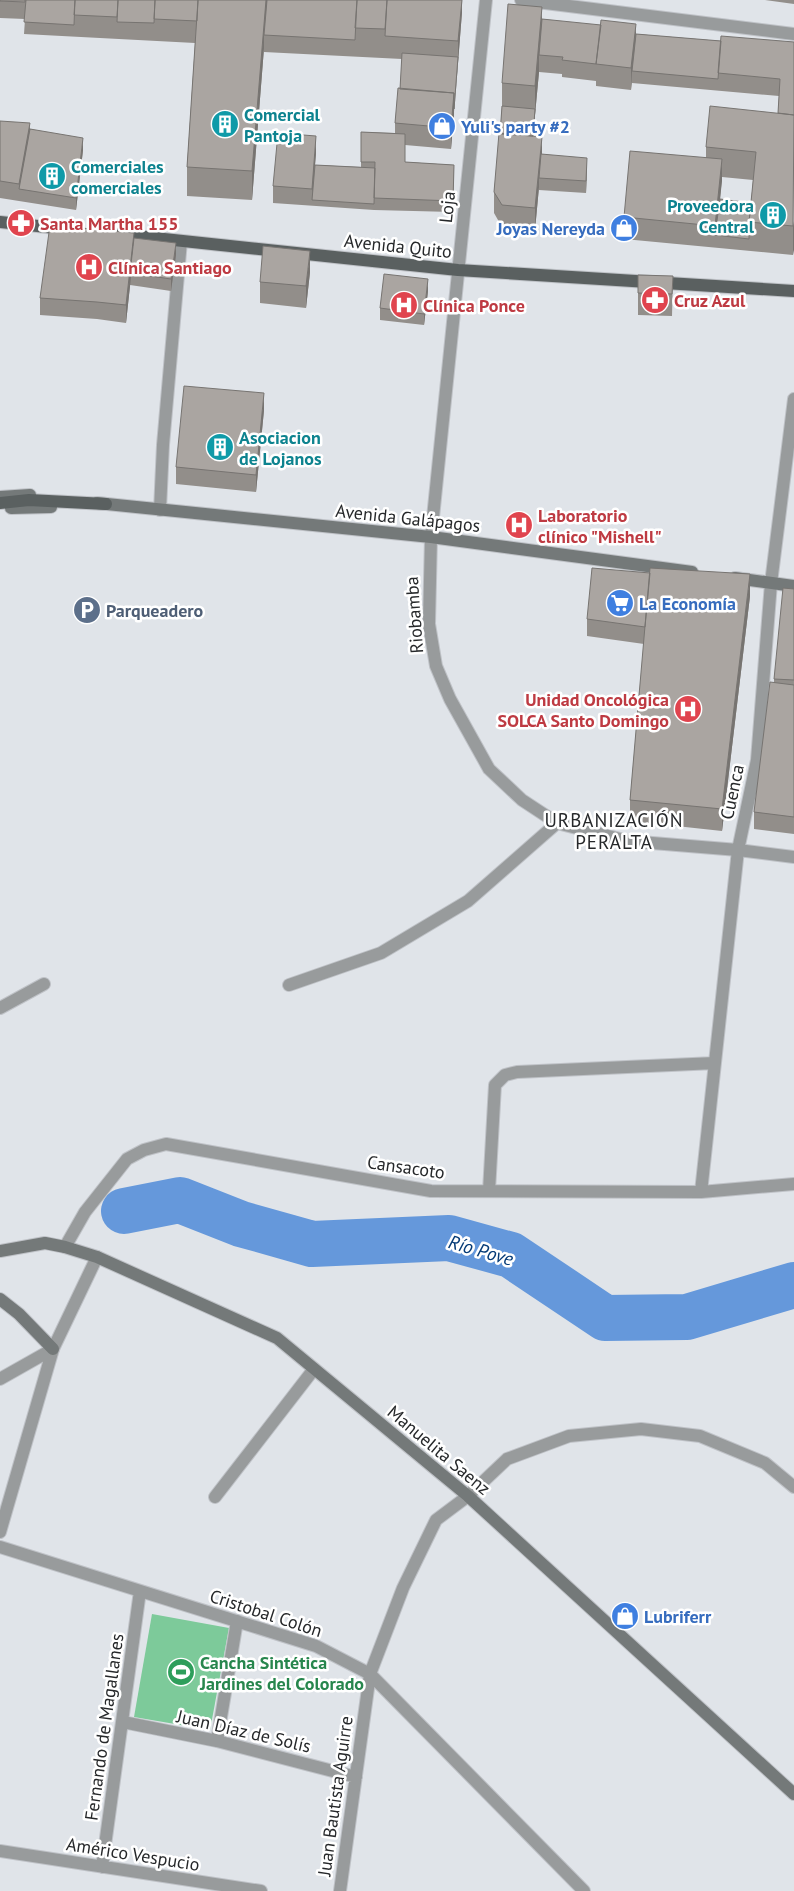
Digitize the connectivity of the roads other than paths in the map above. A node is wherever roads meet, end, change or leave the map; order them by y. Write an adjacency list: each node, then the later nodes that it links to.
1 (486, 0): 8 (street, Loja)
2 (521, 0): 3 (street)
3 (794, 34)
4 (0, 222): 5 (main road)
5 (74, 230)
6 (102, 233): 7 (main road, Avenida Quito)
7 (181, 241): 8 (main road, Avenida Quito); 15 (street)
8 (458, 270): 9 (main road, Avenida Quito); 16 (street, Loja)
9 (794, 291)
10 (794, 399): 19 (street, Cuenca)
11 (0, 497): 13 (street, Avenida Galápagos)
12 (0, 503): 13 (main road)
13 (106, 504): 14 (street, Avenida Galápagos); 15 (street, Avenida Galápagos)
14 (0, 509)
15 (160, 510): 16 (street, Avenida Galápagos)
16 (430, 538): 17 (street, Avenida Galápagos); 21 (street, Riobamba)
17 (703, 574)
18 (722, 576): 19 (street)
19 (771, 583): 20 (street); 22 (street, Cuenca)
20 (794, 586)
21 (557, 823): 22 (street, Riobamba); 25 (street)
22 (738, 850): 23 (street, Riobamba); 27 (street, Cuenca)
23 (794, 857)
24 (44, 984): 26 (street)
25 (289, 986)
26 (0, 1008)
27 (715, 1063): 29 (street); 30 (street, Cuenca)
28 (794, 1184): 30 (street, Cansacoto)
29 (489, 1191): 30 (street, Cansacoto); 31 (street, Cansacoto)
30 (701, 1192)
31 (65, 1247): 32 (street, Manuelita Saenz); 33 (street, Manuelita Saenz)
32 (0, 1251)
33 (97, 1257): 35 (street); 36 (street, Manuelita Saenz)
34 (0, 1299): 35 (street)
35 (53, 1349): 37 (street); 41 (street)
36 (314, 1369): 39 (street); 40 (street, Manuelita Saenz)
37 (0, 1380)
38 (794, 1487): 40 (street, Juan Bautista Aguirre)
39 (215, 1496)
40 (468, 1496): 45 (street, Juan Bautista Aguirre); 49 (street, Manuelita Saenz)
41 (0, 1532)
42 (0, 1547): 43 (street, Cristobal Colón)
43 (140, 1591): 44 (street, Cristobal Colón); 46 (street, Fernando de Magallanes)
44 (237, 1622): 45 (street, Cristobal Colón); 47 (street)
45 (370, 1674): 48 (street, Juan Bautista Aguirre); 54 (street, Cristobal Colón)
46 (123, 1722): 47 (street, Juan Díaz de Solís); 51 (street, Fernando de Magallanes)
47 (217, 1740): 48 (street, Juan Díaz de Solís)
48 (356, 1777): 53 (street, Juan Bautista Aguirre)
49 (794, 1794)
50 (0, 1851): 51 (street, Américo Vespucio)
51 (102, 1867): 52 (street, Américo Vespucio)
52 (261, 1891)
53 (340, 1891)
54 (584, 1891)

